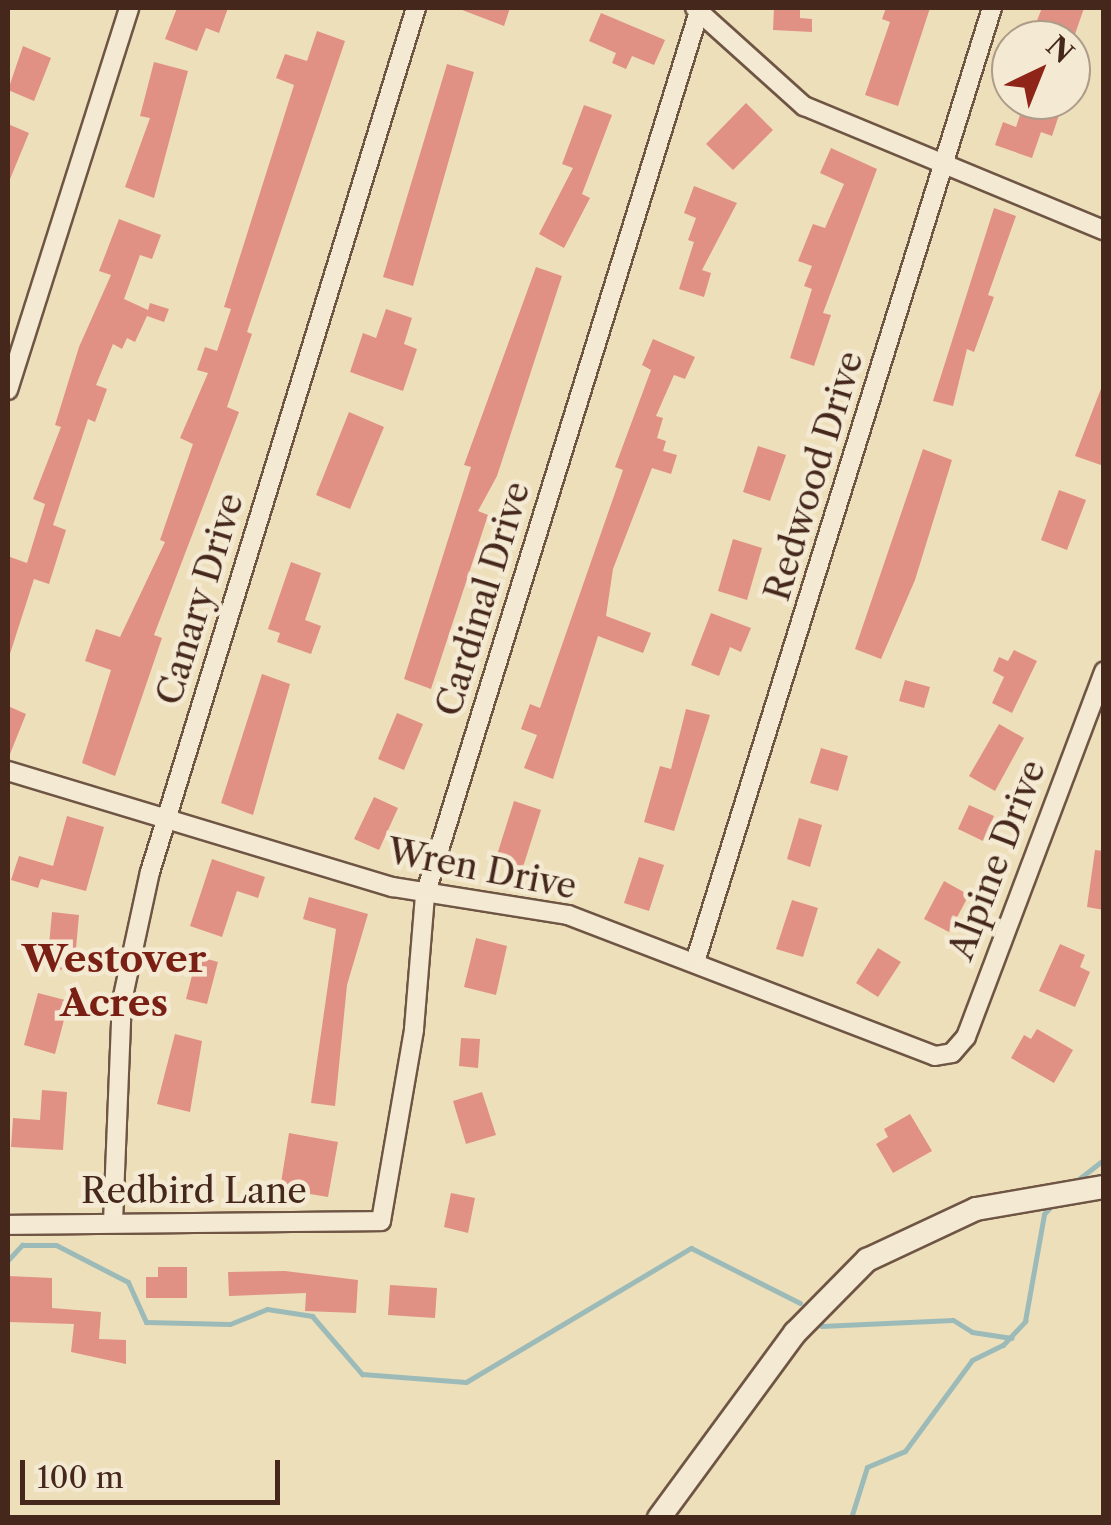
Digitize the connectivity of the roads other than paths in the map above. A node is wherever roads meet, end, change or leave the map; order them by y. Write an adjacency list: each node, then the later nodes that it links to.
1 (129, 8): 7 (street)
2 (416, 8): 10 (street, Canary Drive)
3 (992, 8): 5 (street, Redwood Drive)
4 (698, 9): 5 (street); 11 (street, Cardinal Drive)
5 (944, 163): 6 (street); 12 (street, Redwood Drive)
6 (1104, 230)
7 (8, 390)
8 (1104, 671): 13 (street, Alpine Drive)
9 (8, 771): 10 (street, Wren Drive)
10 (165, 822): 11 (street, Wren Drive); 16 (street, Canary Drive)
11 (425, 895): 12 (street, Wren Drive); 15 (street, Cardinal Drive)
12 (695, 962): 13 (street, Wren Drive)
13 (935, 1056)
14 (1097, 1188): 18 (street)
15 (382, 1221): 16 (street, Redbird Lane)
16 (113, 1222): 17 (street, Redbird Lane)
17 (8, 1225)
18 (659, 1518)

